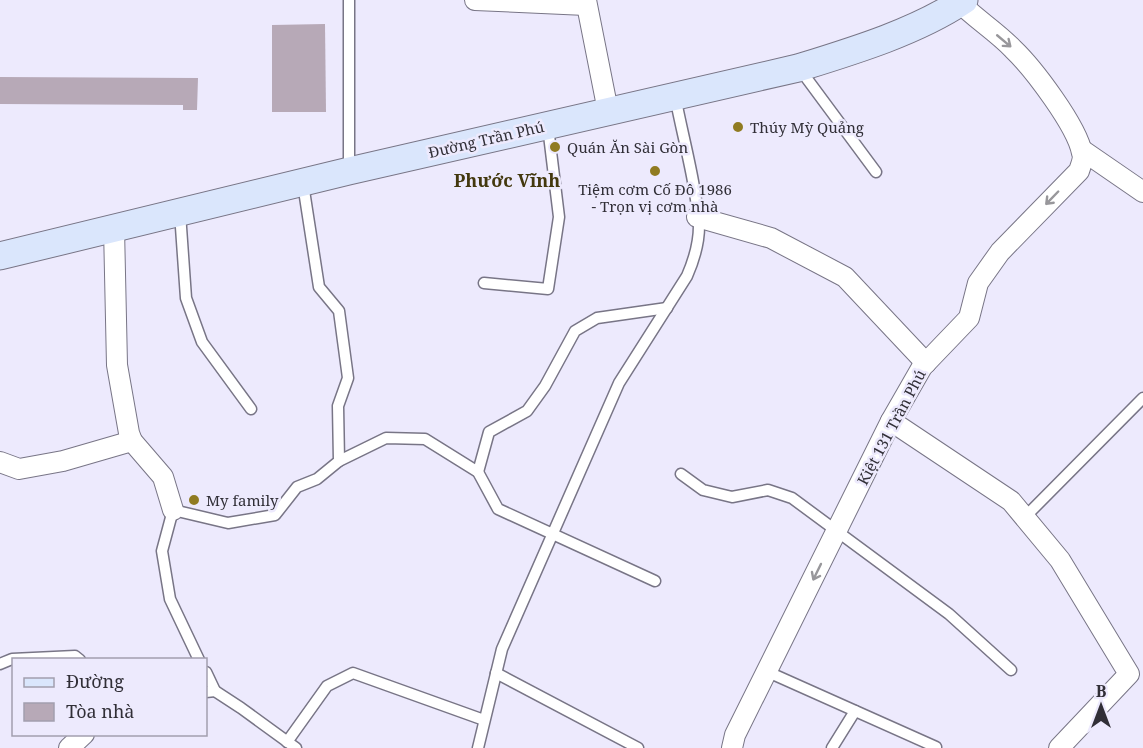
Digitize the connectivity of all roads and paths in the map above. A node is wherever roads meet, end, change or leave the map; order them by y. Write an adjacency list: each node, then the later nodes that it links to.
1 (349, 0): 10 (lane)
2 (475, 0): 4 (street)
3 (960, 1): 5 (street, Đường Trần Phú); 9 (street, one-way to 9)
4 (586, 2): 7 (street)
5 (798, 68): 6 (street, Đường Trần Phú); 11 (lane)
6 (675, 96): 7 (street, Đường Trần Phú); 15 (lane)
7 (608, 111): 8 (street, Đường Trần Phú)
8 (547, 125): 10 (street, Đường Trần Phú); 18 (lane)
9 (1082, 150): 13 (street); 20 (street, Kiệt 131 Trần Phú, one-way to 20)
10 (349, 171): 12 (street, Đường Trần Phú)
11 (876, 172)
12 (303, 183): 14 (street, Đường Trần Phú); 25 (lane)
13 (1143, 192)
14 (180, 212): 16 (street, Đường Trần Phú); 22 (lane)
15 (697, 217): 19 (lane); 20 (street)
16 (114, 228): 17 (street, Đường Trần Phú); 24 (street)
17 (0, 255)
18 (484, 283)
19 (667, 308): 27 (lane); 32 (lane)
20 (926, 363): 23 (street, Kiệt 131 Trần Phú)
21 (1143, 398): 30 (lane)
22 (251, 409)
23 (891, 421): 30 (street); 31 (street, Kiệt 131 Trần Phú)
24 (132, 441): 26 (street); 29 (street)
25 (339, 461): 27 (lane); 29 (lane)
26 (0, 462)
27 (478, 472): 32 (lane)
28 (681, 474): 31 (lane)
29 (173, 510): 36 (lane)
30 (1025, 517): 39 (street)
31 (837, 531): 37 (lane); 38 (street, Kiệt 131 Trần Phú, one-way to 38)
32 (552, 534): 33 (lane); 40 (lane)
33 (655, 581)
34 (33, 658): 35 (lane)
35 (78, 658)
36 (199, 658)
37 (1011, 670)
38 (768, 672): 43 (lane); 51 (street, Kiệt 131 Trần Phú)
39 (1136, 672): 53 (street)
40 (496, 673): 44 (lane); 50 (lane)
41 (207, 677): 42 (lane)
42 (210, 692): 46 (lane)
43 (855, 711): 47 (lane); 52 (lane)
44 (484, 720): 46 (lane); 49 (lane)
45 (83, 736): 48 (street)
46 (292, 745)
47 (936, 747)
48 (69, 748)
49 (478, 748)
50 (638, 748)
51 (732, 748)
52 (832, 748)
53 (1059, 748)

